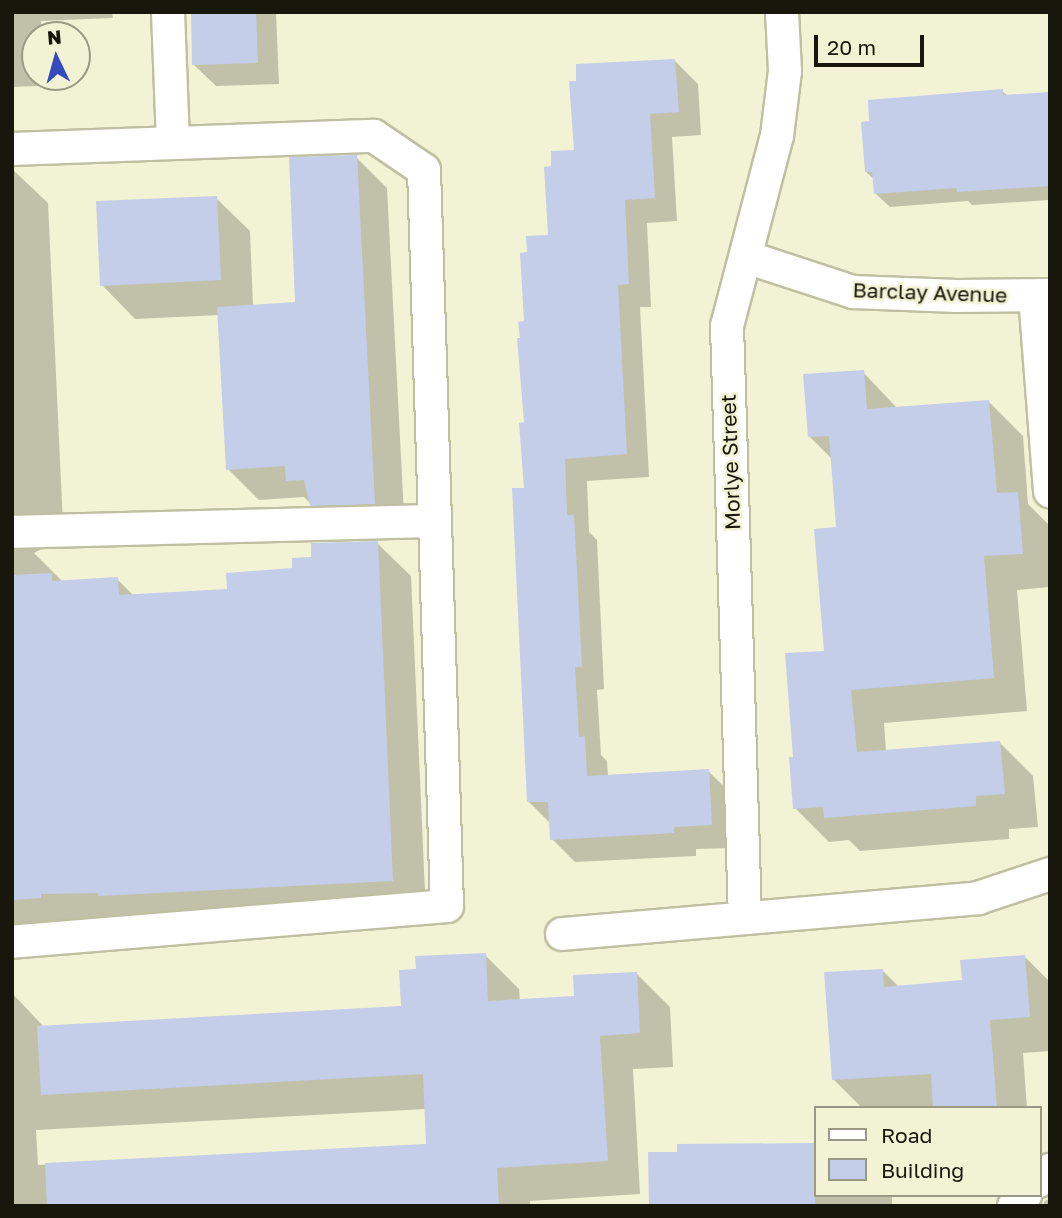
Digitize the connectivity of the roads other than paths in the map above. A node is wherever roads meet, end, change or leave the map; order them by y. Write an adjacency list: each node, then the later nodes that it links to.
1 (168, 12): 3 (street)
2 (782, 12): 5 (street, Morlye Street)
3 (173, 142): 4 (street); 8 (street)
4 (12, 149)
5 (746, 257): 6 (street, Barclay Avenue); 11 (street, Morlye Street)
6 (1042, 295): 7 (street, Barclay Avenue)
7 (1050, 491)
8 (435, 521): 9 (street); 13 (street)
9 (12, 532)
10 (1050, 874): 11 (street)
11 (745, 918): 12 (street)
12 (562, 934)
13 (12, 942)

